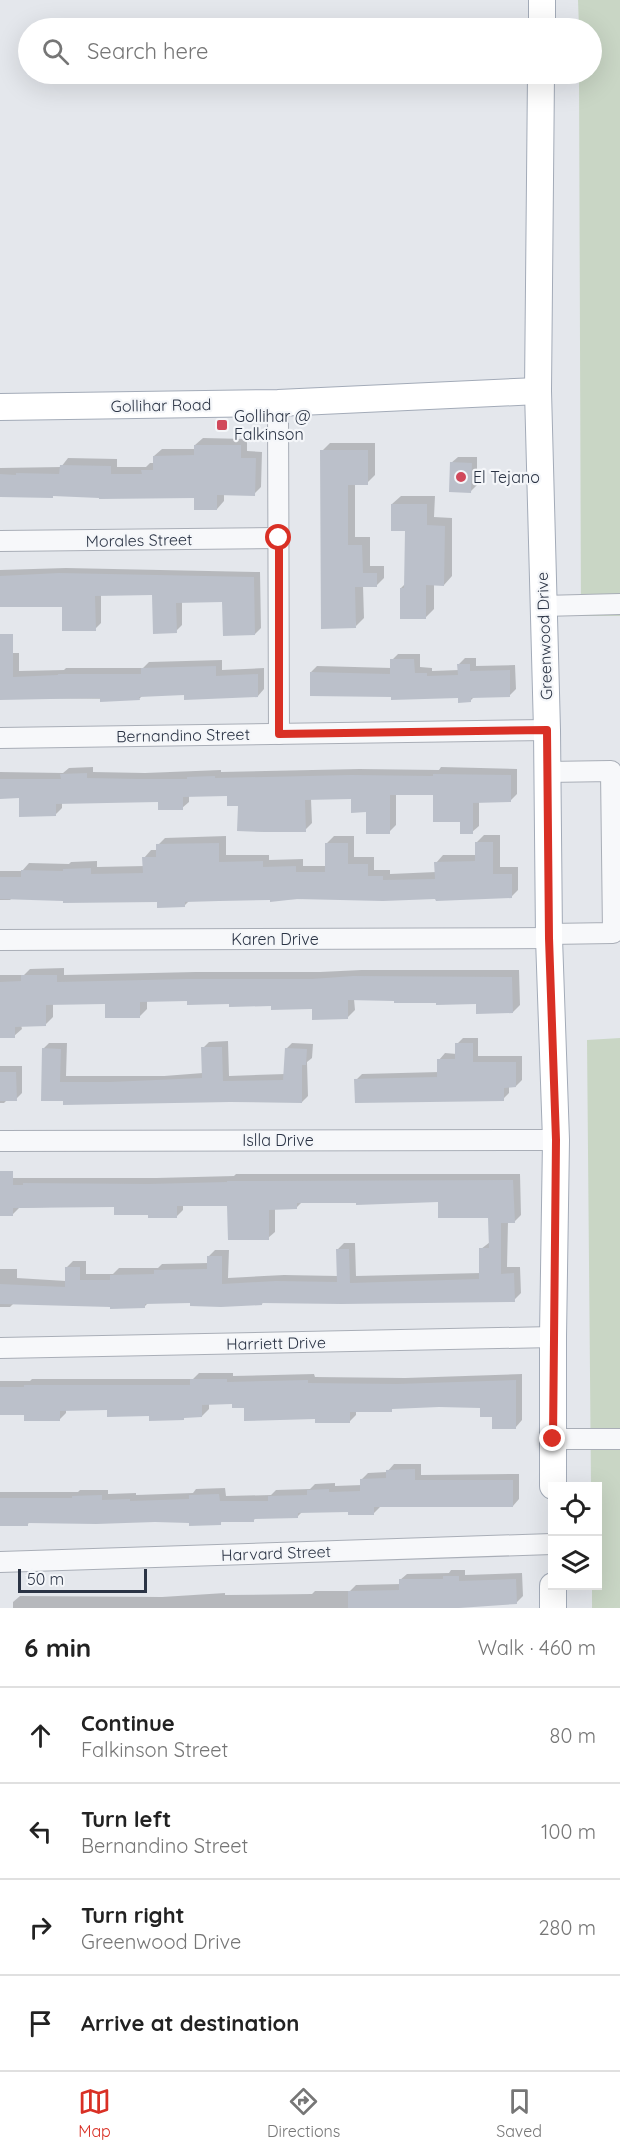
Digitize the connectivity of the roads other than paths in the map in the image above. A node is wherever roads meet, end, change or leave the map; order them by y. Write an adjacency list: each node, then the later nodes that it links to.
1 (542, 0): 2 (main road)
2 (542, 18)
3 (541, 84): 4 (main road, Greenwood Drive)
4 (538, 391): 5 (main road, Gollihar Road); 10 (main road, Greenwood Drive)
5 (278, 403): 6 (main road, Gollihar Road); 7 (street)
6 (0, 407)
7 (279, 538): 8 (street, Morales Street); 12 (street)
8 (0, 541)
9 (620, 604): 10 (street)
10 (543, 606): 11 (main road, Greenwood Drive)
11 (547, 730): 12 (street, Bernandino Street); 14 (main road, Greenwood Drive)
12 (279, 734): 13 (street, Bernandino Street)
13 (0, 738)
14 (547, 772): 15 (main road, Greenwood Drive); 15 (street, Karen Drive)
15 (549, 936): 16 (street, Karen Drive); 17 (main road, Greenwood Drive)
16 (0, 940)
17 (556, 1140): 18 (street, Islla Drive); 19 (main road, Greenwood Drive)
18 (0, 1141)
19 (553, 1337): 20 (street, Harriett Drive); 21 (main road, Greenwood Drive)
20 (0, 1348)
21 (553, 1439): 22 (street); 23 (main road, Greenwood Drive)
22 (620, 1439)
23 (553, 1482)
24 (548, 1544): 25 (street, Harvard Street)
25 (0, 1562)
26 (553, 1590): 27 (main road)
27 (553, 1608)

